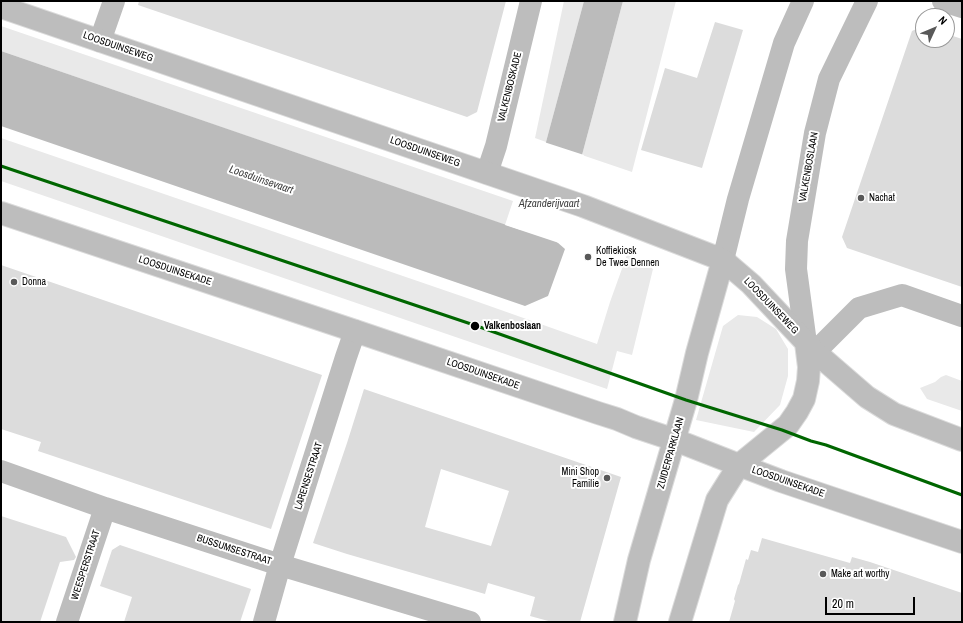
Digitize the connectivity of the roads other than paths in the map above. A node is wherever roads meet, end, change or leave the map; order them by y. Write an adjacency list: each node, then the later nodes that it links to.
1 (114, 1): 8 (main road)
2 (531, 1): 9 (main road, VALKENBOSKADE)
3 (803, 1): 11 (main road)
4 (867, 1): 14 (main road, VALKENBOSLAAN)
5 (943, 1): 7 (main road)
6 (1, 7): 8 (main road, LOOSDUINSEWEG)
7 (962, 7)
8 (100, 41): 9 (main road, LOOSDUINSEWEG)
9 (487, 173): 11 (main road, LOOSDUINSEWEG)
10 (1, 213): 13 (main road, LOOSDUINSEKADE)
11 (723, 260): 14 (main road, LOOSDUINSEWEG); 15 (main road, ZUIDERPARKLAAN)
12 (962, 316): 14 (main road)
13 (355, 331): 15 (main road, LOOSDUINSEKADE); 21 (main road, LARENSESTRAAT)
14 (811, 347): 16 (main road, LOOSDUINSEWEG); 17 (main road)
15 (674, 440): 17 (main road, LOOSDUINSEKADE); 25 (main road, ZUIDERPARKLAAN)
16 (962, 440)
17 (739, 466): 20 (main road, LOOSDUINSEKADE); 26 (main road)
18 (1, 471): 19 (main road, BUSSUMSESTRAAT)
19 (105, 508): 21 (main road, BUSSUMSESTRAAT); 22 (main road, WEESPERSTRAAT)
20 (962, 542)
21 (280, 565): 23 (main road, LARENSESTRAAT); 24 (main road, BUSSUMSESTRAAT)
22 (67, 622)
23 (264, 622)
24 (470, 622)
25 (625, 622)
26 (680, 622)

